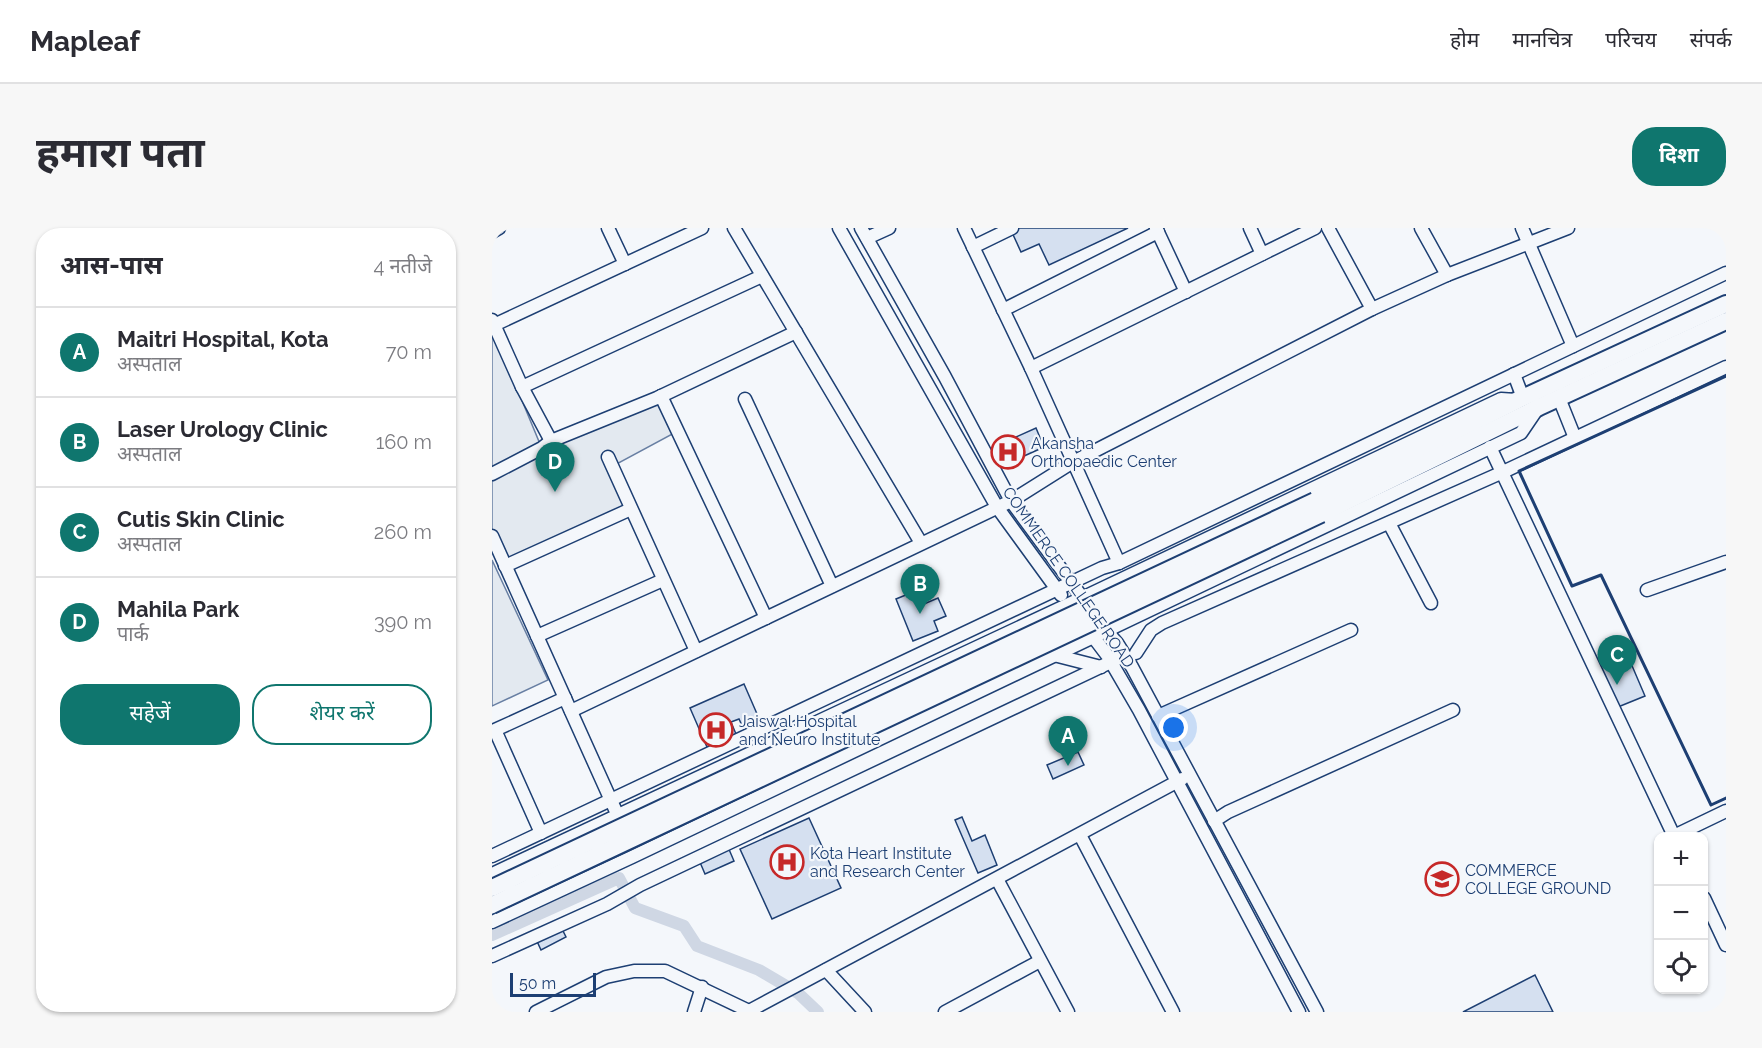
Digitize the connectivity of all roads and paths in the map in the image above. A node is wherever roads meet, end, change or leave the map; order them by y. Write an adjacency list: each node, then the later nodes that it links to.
1 (499, 228): 16 (street)
2 (608, 228): 21 (street)
3 (702, 228): 21 (street)
4 (734, 228): 24 (street)
5 (839, 228): 50 (street, COMMERCE COLLEGE ROAD)
6 (889, 228): 17 (street)
7 (963, 228): 19 (street)
8 (1012, 228): 19 (street)
9 (1250, 228): 20 (street)
10 (1315, 228): 20 (street)
11 (1329, 228): 27 (street)
12 (1421, 228): 23 (street)
13 (1522, 228): 18 (street)
14 (1568, 228): 18 (street)
15 (1157, 230): 25 (street); 28 (street)
16 (492, 231)
17 (864, 233): 49 (street)
18 (1530, 244): 23 (street); 32 (street)
19 (973, 247): 28 (street)
20 (1262, 254): 25 (street)
21 (625, 264): 30 (street)
22 (1726, 273): 32 (street)
23 (1447, 275): 27 (street)
24 (762, 276): 31 (street); 36 (street)
25 (1186, 292): 34 (street)
26 (1726, 304): 40 (main road)
27 (1371, 309): 46 (street)
28 (1003, 310): 34 (street)
29 (1726, 321): 38 (main road)
30 (493, 322): 36 (street)
31 (796, 332): 37 (street); 55 (street)
32 (1573, 346): 35 (street)
33 (1726, 367): 42 (street)
34 (1031, 368): 46 (street)
35 (1514, 374): 40 (street); 57 (street)
36 (522, 387): 43 (street)
37 (661, 396): 43 (street); 69 (street)
38 (1559, 398): 41 (main road); 42 (street)
39 (745, 399): 61 (street)
40 (1520, 399): 51 (main road); 64 (street)
41 (1539, 407): 44 (street); 51 (main road)
42 (1575, 438): 47 (street)
43 (550, 441): 48 (street)
44 (1491, 449): 47 (street); 68 (street)
45 (608, 457): 52 (street)
46 (1073, 462): 49 (street); 57 (street)
47 (1501, 468): 53 (street); 90 (street)
48 (492, 474)
49 (1011, 501): 50 (street); 60 (street)
50 (997, 507): 55 (street); 62 (street, COMMERCE COLLEGE ROAD)
51 (1318, 508): 97 (main road, bridge); 98 (main road, bridge)
52 (631, 509): 58 (street); 59 (street)
53 (1389, 523): 65 (street); 75 (street)
54 (492, 536): 58 (street)
55 (921, 543): 61 (street)
56 (1726, 562): 63 (street)
57 (1119, 563): 60 (street)
58 (506, 566): 73 (street)
59 (663, 580): 73 (street); 76 (street)
60 (1072, 582): 62 (street); 64 (street)
61 (832, 586): 69 (street)
62 (1056, 590): 66 (street, COMMERCE COLLEGE ROAD); 67 (street)
63 (1647, 590)
64 (1082, 598): 66 (street); 71 (street)
65 (1431, 603)
66 (1068, 605): 70 (street); 74 (street, COMMERCE COLLEGE ROAD)
67 (1021, 606): 70 (street); 86 (street)
68 (1155, 606): 71 (street); 75 (street)
69 (766, 618): 76 (street)
70 (1030, 622): 88 (street)
71 (1105, 630): 74 (street); 75 (street)
72 (1351, 630): 82 (street)
73 (537, 636): 79 (street)
74 (1093, 636): 77 (street); 78 (street, COMMERCE COLLEGE ROAD)
75 (1133, 649): 78 (street); 82 (street)
76 (696, 651): 81 (street)
77 (1054, 655): 78 (street); 100 (street)
78 (1106, 664): 85 (street, COMMERCE COLLEGE ROAD); 102 (street)
79 (565, 698): 81 (street); 83 (street)
80 (1453, 710): 89 (street)
81 (571, 711): 86 (street)
82 (1158, 716): 84 (street)
83 (494, 727): 92 (street)
84 (1189, 775): 85 (street); 89 (street)
85 (1177, 782): 93 (street); 113 (street, COMMERCE COLLEGE ROAD)
86 (611, 800): 88 (street); 92 (street)
87 (1726, 811): 91 (street)
88 (618, 816): 95 (street)
89 (1214, 821): 114 (street)
90 (1672, 832)
91 (1682, 832)
92 (541, 833): 94 (street)
93 (1080, 835): 96 (street); 112 (street)
94 (492, 856)
95 (492, 874)
96 (997, 879): 103 (street); 104 (street)
97 (492, 888)
98 (492, 905)
99 (1708, 907): 101 (street)
100 (492, 922)
101 (1726, 945)
102 (492, 956)
103 (1040, 961): 110 (street); 111 (street)
104 (826, 970): 106 (street); 109 (street)
105 (702, 987): 106 (street); 107 (street); 108 (street)
106 (751, 1011)
107 (536, 1012)
108 (694, 1012)
109 (864, 1012)
110 (945, 1012)
111 (1068, 1012)
112 (1173, 1012)
113 (1299, 1012)
114 (1317, 1012)

